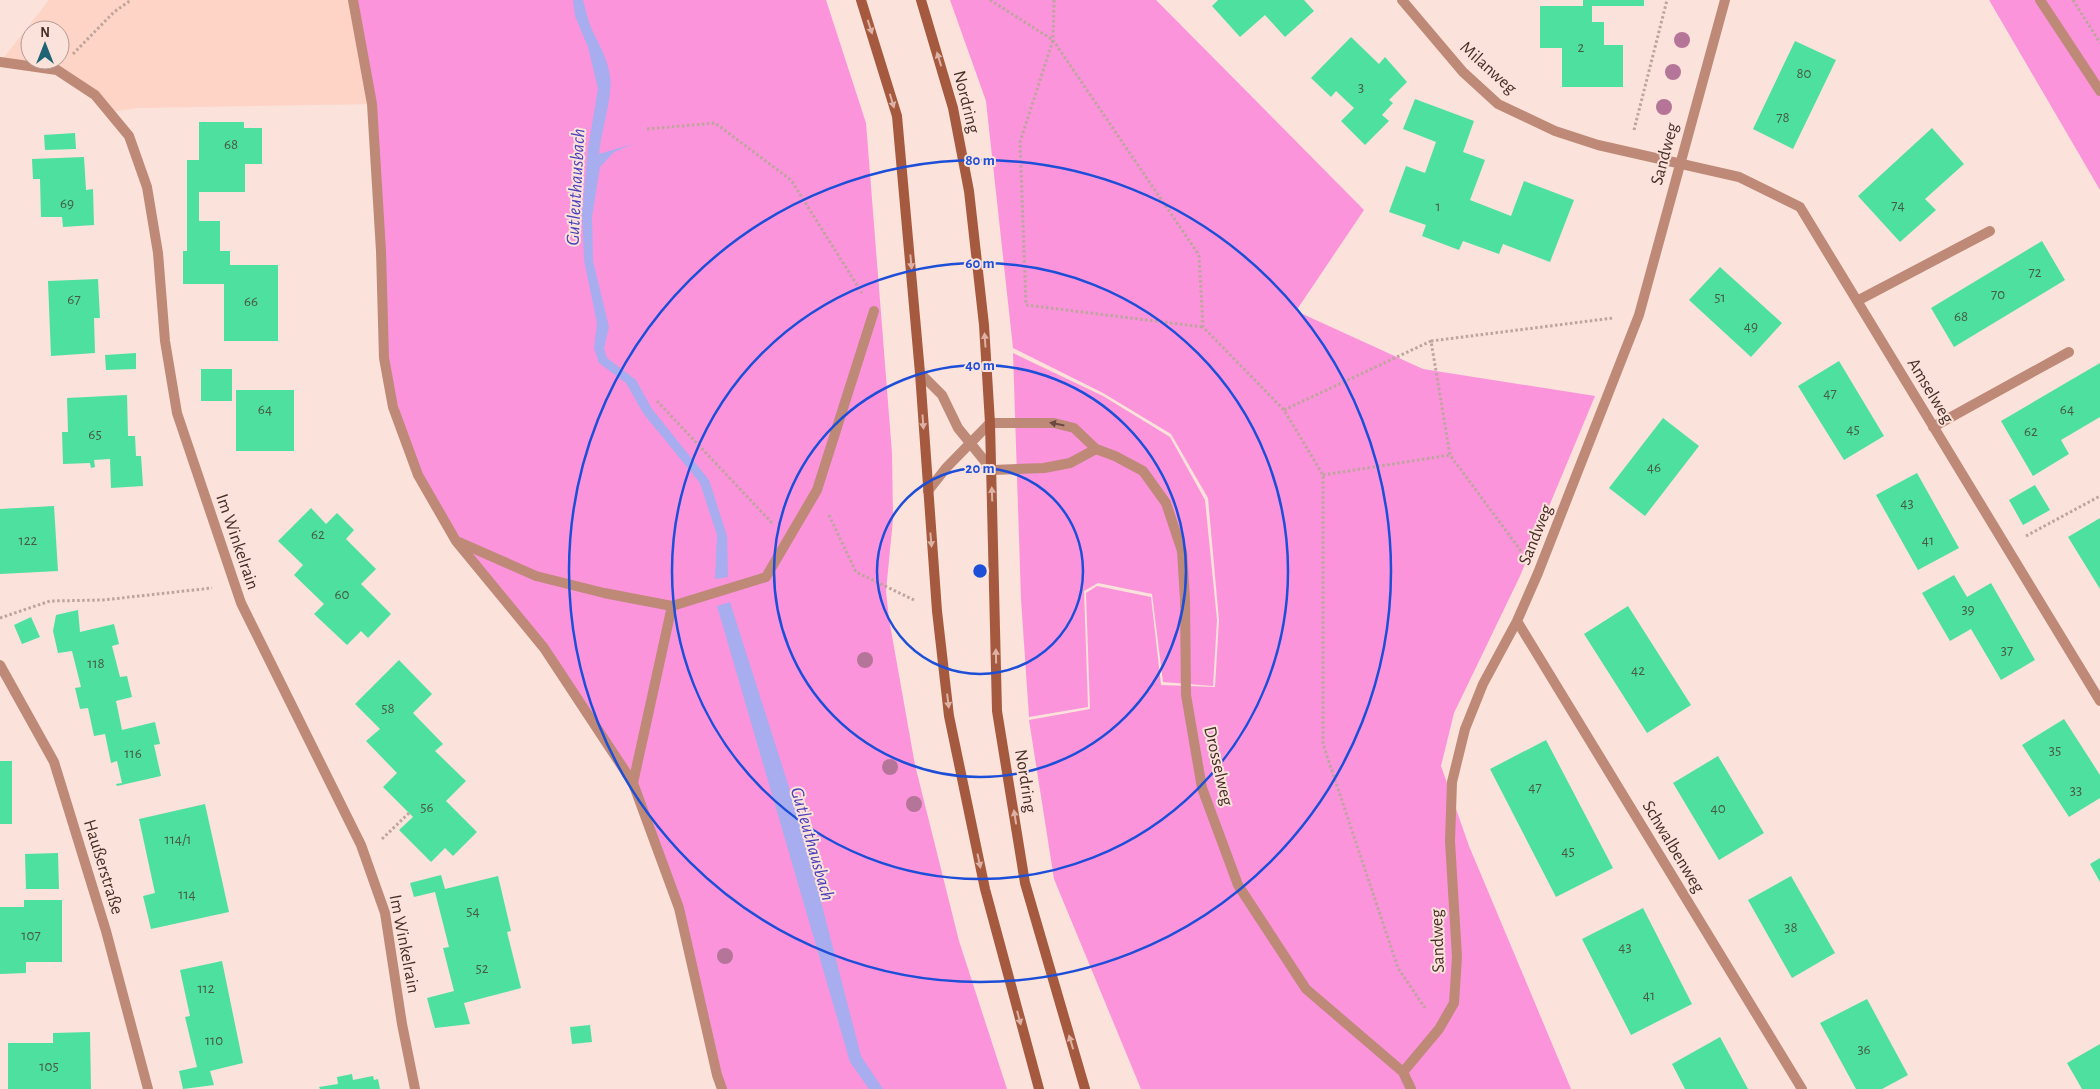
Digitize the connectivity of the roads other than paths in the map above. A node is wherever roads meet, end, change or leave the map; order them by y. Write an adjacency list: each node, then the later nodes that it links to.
1 (353, 0): 21 (street)
2 (861, 0): 14 (street, one-way to 14)
3 (920, 0): 15 (street, Nordring, one-way to 3)
4 (1402, 0): 9 (street, Milanweg)
5 (1725, 0): 9 (street, Sandweg)
6 (2040, 0): 8 (street)
7 (0, 62): 29 (street, Im Winkelrain)
8 (2100, 91)
9 (1679, 164): 11 (street, Amselweg); 23 (street, Sandweg)
10 (1990, 231): 11 (street)
11 (1857, 302): 16 (street, Amselweg)
12 (874, 311): 22 (street)
13 (2069, 352): 16 (street)
14 (920, 374): 17 (street); 20 (street, one-way to 20)
15 (990, 423): 17 (street); 18 (street, Drosselweg, one-way to 15); 19 (street, Nordring)
16 (1933, 427): 25 (street, Amselweg)
17 (969, 444): 19 (street); 20 (street)
18 (1096, 450): 19 (street); 27 (street, Drosselweg)
19 (992, 470): 32 (street, Nordring, one-way to 19)
20 (928, 491): 31 (street, one-way to 31)
21 (456, 541): 22 (street); 26 (street)
22 (672, 606): 26 (street)
23 (1517, 622): 27 (street, Sandweg); 34 (street, Schwalbenweg)
24 (0, 665): 28 (street, Haußerstraße)
25 (2100, 701)
26 (633, 783): 30 (street)
27 (1403, 1072): 33 (street, Drosselweg)
28 (148, 1089)
29 (415, 1089)
30 (722, 1089)
31 (1039, 1089)
32 (1085, 1089)
33 (1411, 1089)
34 (1802, 1089)

